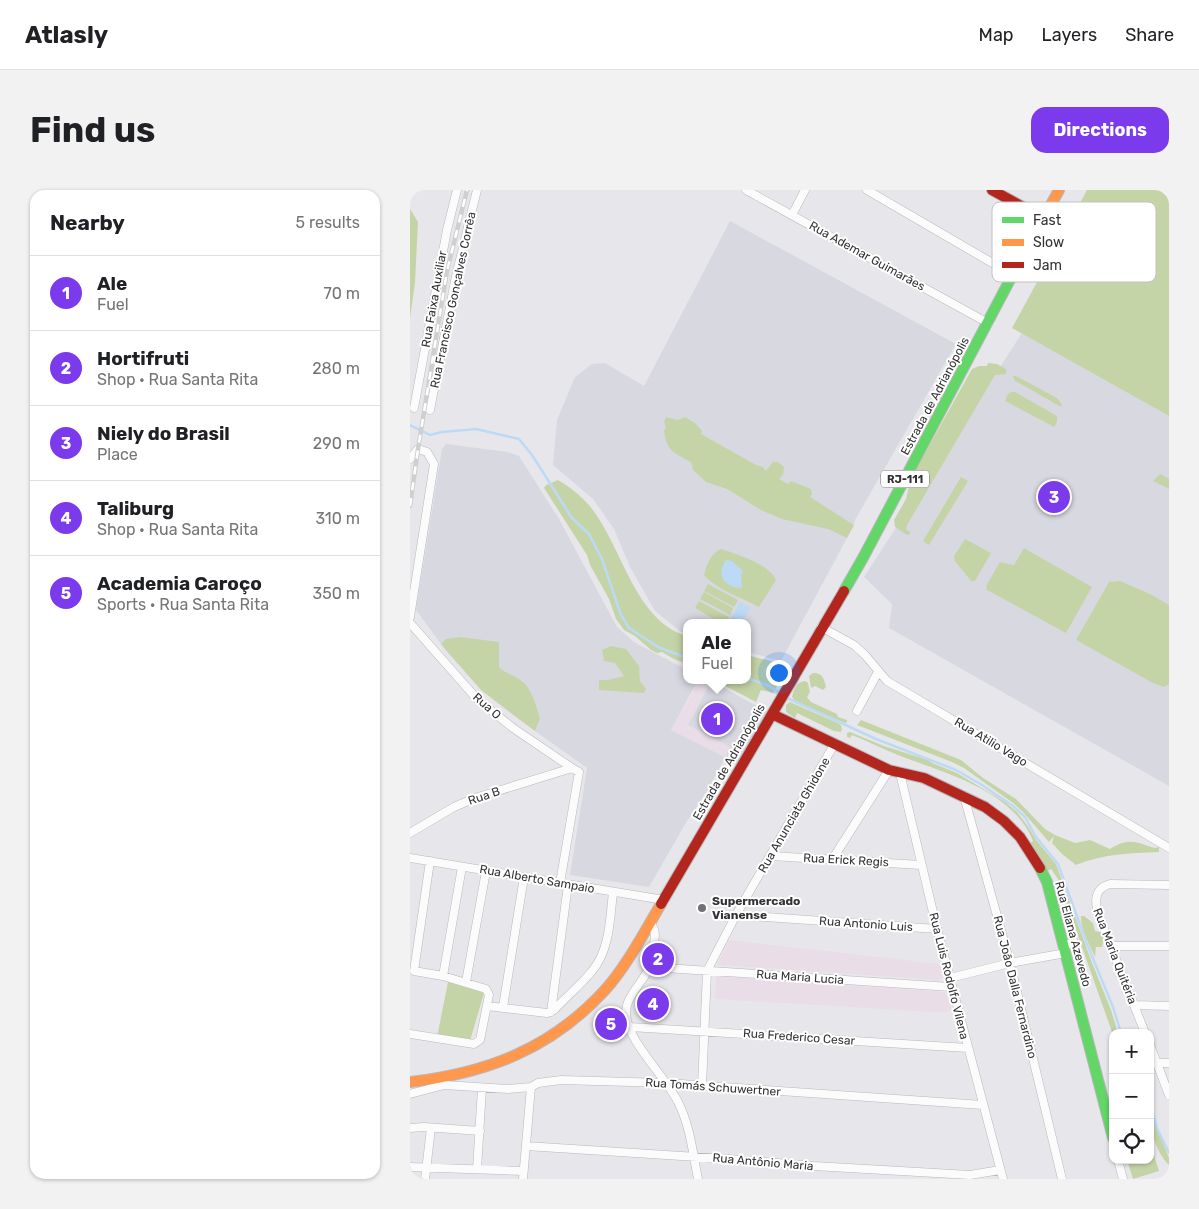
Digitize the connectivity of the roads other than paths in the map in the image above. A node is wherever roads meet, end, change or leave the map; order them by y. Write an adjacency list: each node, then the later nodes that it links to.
1 (456, 190): 14 (street, Rua Faixa Auxiliar)
2 (477, 190): 15 (street, Rua Francisco Gonçalves Corrêa)
3 (746, 190): 10 (street, Rua Ademar Guimarães)
4 (805, 190): 10 (street)
5 (867, 190): 11 (street)
6 (992, 190): 8 (main road)
7 (1059, 190): 9 (main road, Estrada de Adrianópolis / RJ-111)
8 (1014, 202)
9 (1052, 202)
10 (792, 215): 13 (street, Rua Ademar Guimarães)
11 (992, 262)
12 (1009, 282): 13 (main road, Estrada de Adrianópolis / RJ-111)
13 (988, 323): 19 (main road, Estrada de Adrianópolis / RJ-111)
14 (414, 408)
15 (430, 410)
16 (410, 459): 17 (street)
17 (410, 617)
18 (410, 622): 24 (street, Rua O)
19 (821, 628): 20 (street, Rua Atilio Vago); 21 (main road, Estrada de Adrianópolis / RJ-111)
20 (878, 672): 22 (street); 28 (street, Rua Atilio Vago)
21 (774, 711): 23 (main road, Rua Eliana Azevedo); 42 (main road, Estrada de Adrianópolis / RJ-111)
22 (857, 711)
23 (835, 743): 25 (main road, Rua Eliana Azevedo); 29 (street, Rua Anunciata Ghidone)
24 (568, 769): 27 (street, Rua B); 38 (street)
25 (894, 771): 26 (main road, Rua Eliana Azevedo); 31 (street); 33 (street, Rua Luis Rodolfo Vilena)
26 (964, 796): 49 (main road, Rua Eliana Azevedo); 50 (street, Rua João Dalla Fernardino)
27 (410, 833)
28 (1169, 848)
29 (771, 856): 31 (street, Rua Erick Regis); 43 (street, Rua Anunciata Ghidone)
30 (410, 858): 32 (street, Rua Alberto Sampaio)
31 (832, 860): 33 (street, Rua Erick Regis)
32 (430, 861): 34 (street, Rua Alberto Sampaio); 53 (street)
33 (921, 865): 45 (street, Rua Luis Rodolfo Vilena)
34 (462, 867): 35 (street, Rua Alberto Sampaio); 53 (street)
35 (486, 871): 36 (street, Rua Alberto Sampaio); 54 (street)
36 (524, 877): 38 (street, Rua Alberto Sampaio); 59 (street)
37 (1169, 878): 40 (street)
38 (560, 883): 39 (street, Rua Alberto Sampaio)
39 (568, 884): 41 (street, Rua Alberto Sampaio); 60 (street)
40 (1165, 885): 47 (street, Rua Maria Quitéria)
41 (614, 892): 42 (street, Rua Alberto Sampaio); 60 (street)
42 (664, 900): 44 (main road, Estrada de Adrianópolis / RJ-111)
43 (736, 915): 45 (street, Rua Antonio Luis); 52 (street, Rua Anunciata Ghidone)
44 (650, 923): 51 (street); 70 (main road, Estrada de Adrianópolis / RJ-111)
45 (937, 929): 55 (street, Rua Luis Rodolfo Vilena)
46 (1074, 942): 49 (street, Rua Maria Lucia)
47 (1110, 946): 48 (street); 57 (street, Rua Maria Quitéria)
48 (1169, 946)
49 (1065, 949): 50 (street, Rua Maria Lucia); 78 (main road, Rua Eliana Azevedo)
50 (1010, 963): 55 (street, Rua Maria Lucia); 93 (street, Rua João Dalla Fernardino)
51 (650, 967): 52 (street, Rua Maria Lucia); 61 (street)
52 (707, 972): 55 (street, Rua Maria Lucia); 63 (street, Rua Anunciata Ghidone)
53 (443, 976): 54 (street)
54 (466, 982): 56 (street)
55 (951, 982): 65 (street, Rua Luis Rodolfo Vilena)
56 (487, 1006): 59 (street); 64 (street)
57 (1134, 1006): 58 (street); 62 (street, Rua Maria Quitéria)
58 (1169, 1006)
59 (503, 1007): 60 (street)
60 (551, 1012)
61 (630, 1027): 63 (street, Rua Frederico Cesar); 71 (street)
62 (1143, 1029)
63 (704, 1031): 65 (street, Rua Frederico Cesar); 72 (street, Rua Anunciata Ghidone)
64 (410, 1034)
65 (968, 1048): 77 (street, Rua Luis Rodolfo Vilena)
66 (1154, 1054): 67 (street)
67 (1158, 1063): 68 (street); 76 (street)
68 (1169, 1063)
69 (410, 1082): 70 (main road, Estrada de Adrianópolis / RJ-111)
70 (443, 1082): 74 (street, Rua Tomás Schuwertner); 75 (street, Rua Tomás Schuwertner)
71 (666, 1083): 72 (street, Rua Tomás Schuwertner); 73 (street, Rua Tomás Schuwertner); 83 (street)
72 (702, 1086): 77 (street, Rua Tomás Schuwertner)
73 (531, 1087): 74 (street, Rua Tomás Schuwertner); 82 (street)
74 (482, 1088): 81 (street)
75 (410, 1094)
76 (1169, 1095)
77 (983, 1105): 88 (street, Rua Luis Rodolfo Vilena)
78 (1109, 1122)
79 (410, 1128): 80 (street)
80 (431, 1128): 81 (street); 85 (street)
81 (480, 1131): 87 (street)
82 (526, 1146): 83 (street, Rua Antônio Maria); 89 (street)
83 (693, 1156): 88 (street, Rua Antônio Maria); 91 (street)
84 (1119, 1164): 94 (street)
85 (427, 1166): 86 (street); 87 (street); 90 (street)
86 (410, 1167)
87 (477, 1168): 89 (street)
88 (1000, 1170): 92 (street, Rua Luis Rodolfo Vilena)
89 (523, 1175)
90 (425, 1179)
91 (698, 1179)
92 (1002, 1179)
93 (1062, 1179)
94 (1123, 1179)

